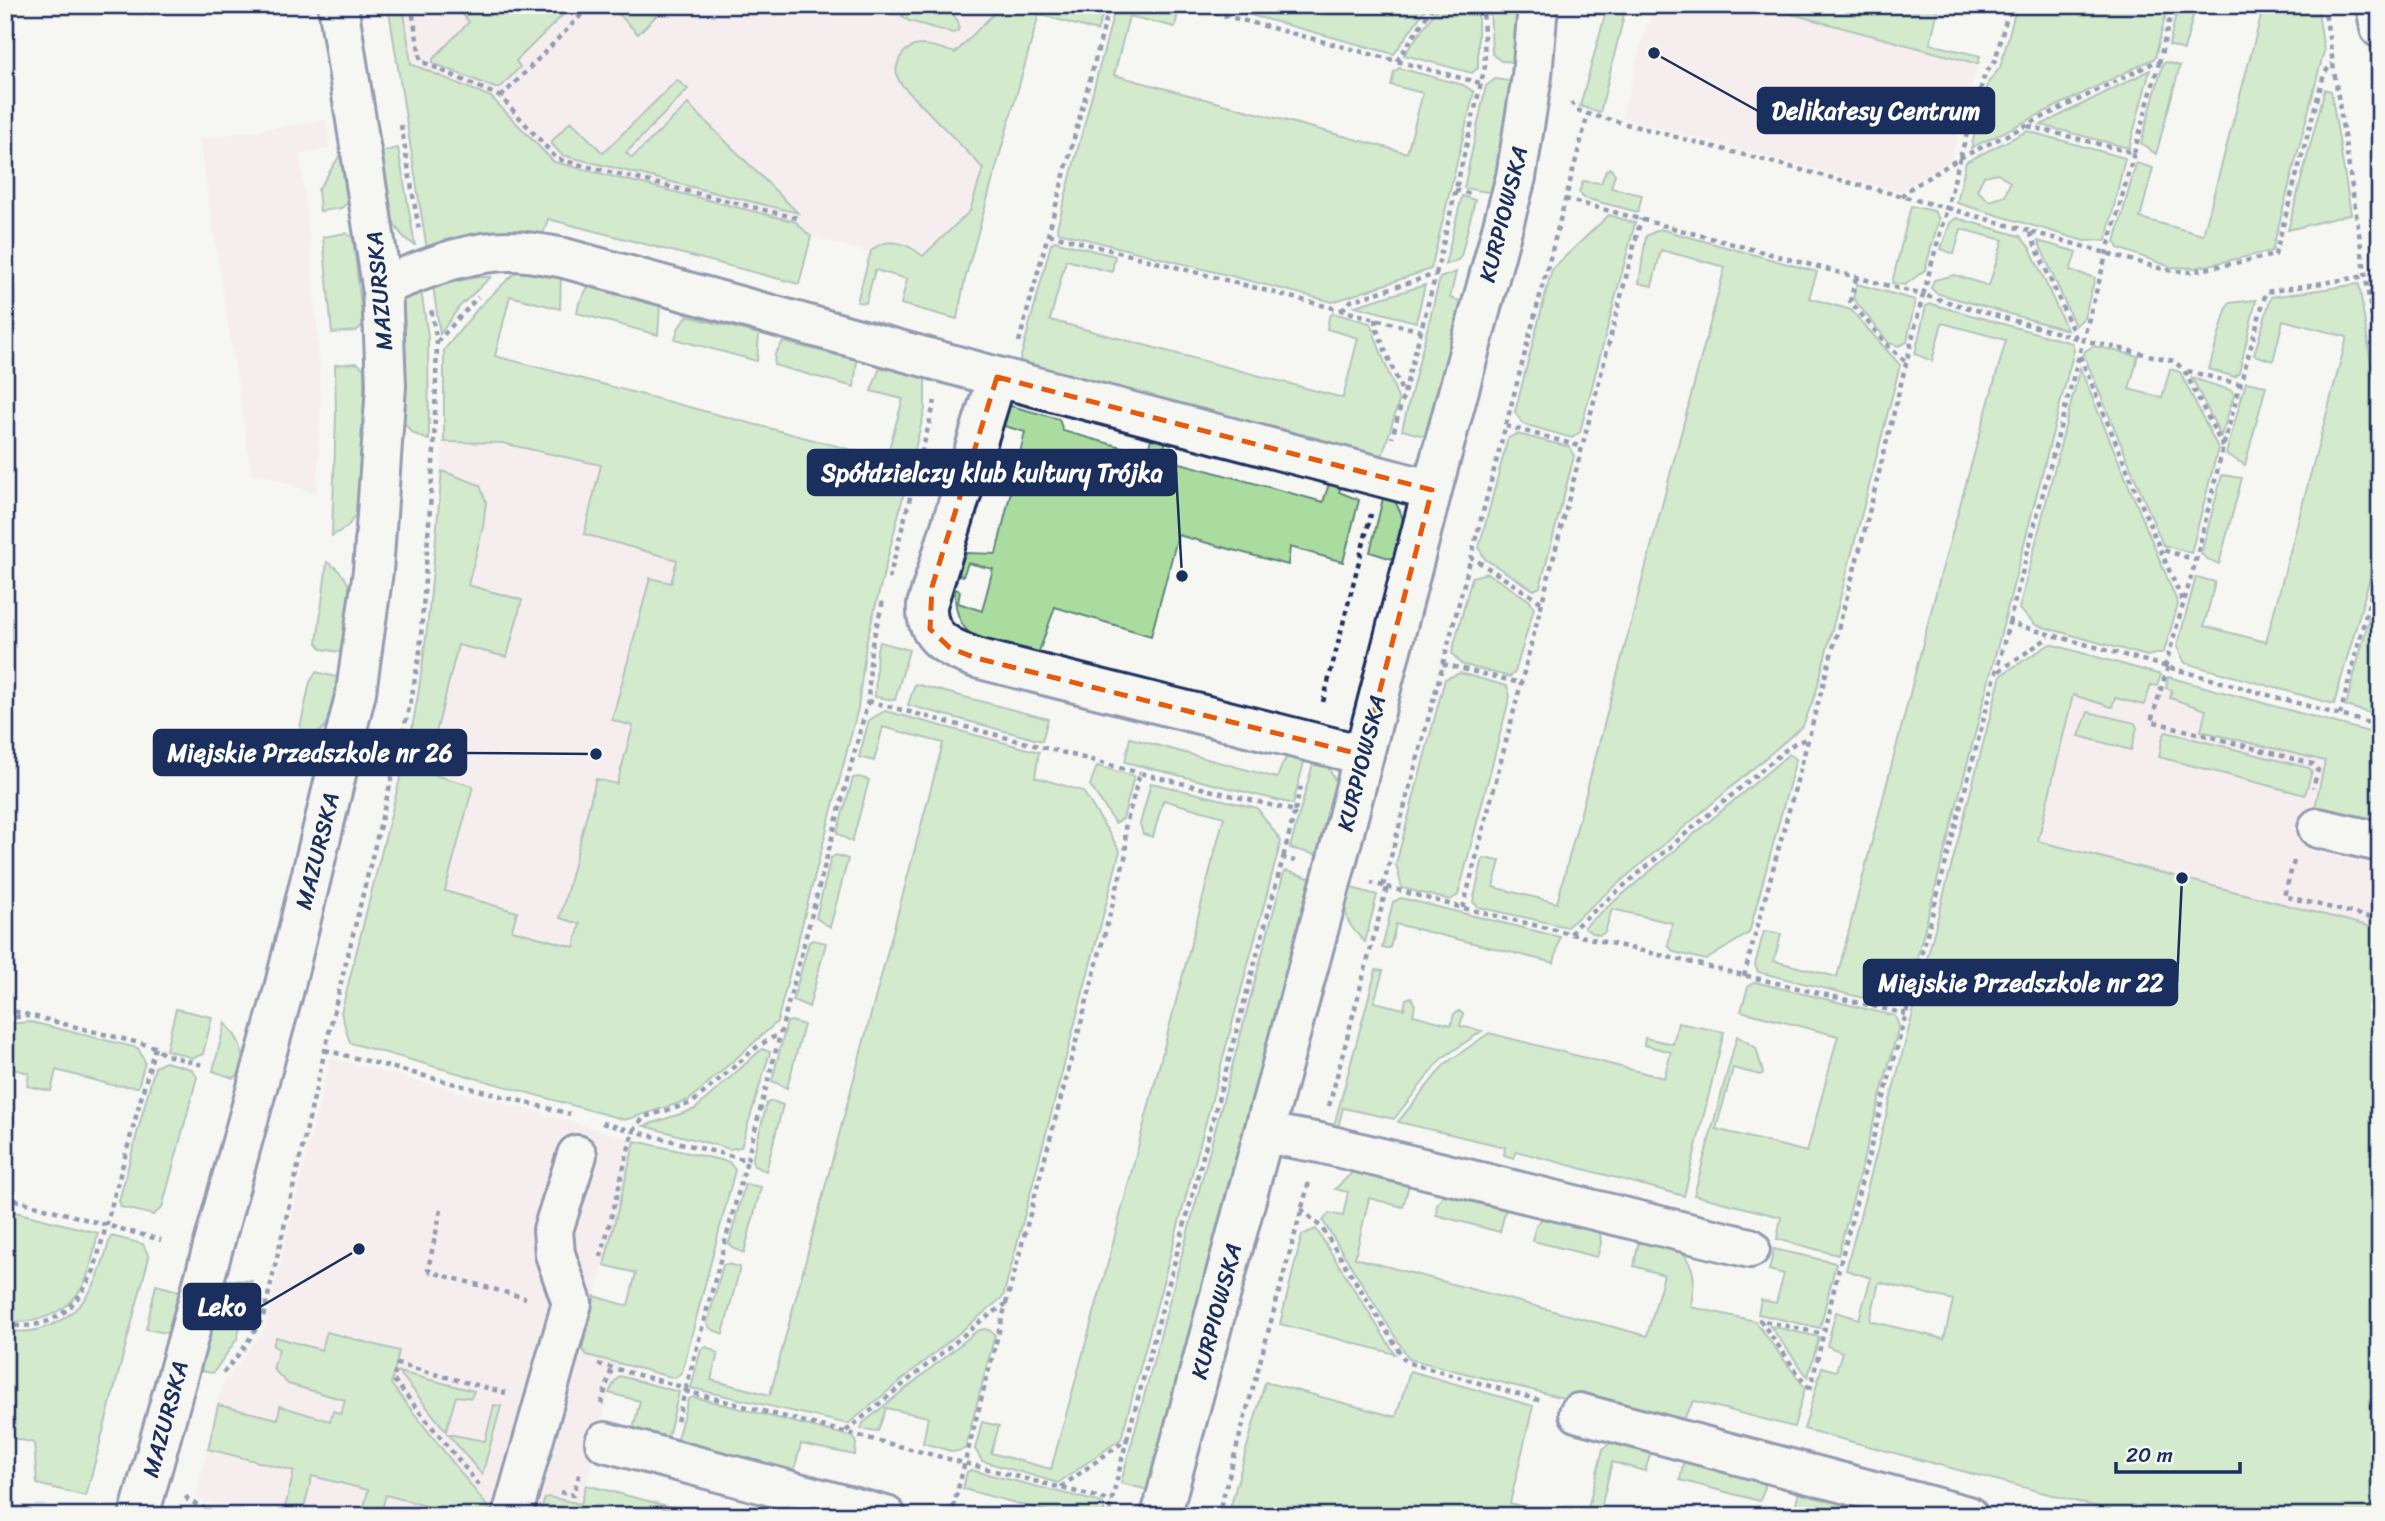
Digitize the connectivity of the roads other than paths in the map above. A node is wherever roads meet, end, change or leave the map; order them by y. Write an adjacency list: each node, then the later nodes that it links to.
1 (338, 5): 5 (street, MAZURSKA)
2 (1538, 5): 7 (street, KURPIOWSKA)
3 (2376, 5): 4 (street)
4 (2380, 29)
5 (383, 286): 6 (street); 17 (street, MAZURSKA)
6 (1002, 379): 7 (street); 8 (street)
7 (1432, 490): 8 (street, KURPIOWSKA)
8 (1363, 755): 11 (street, KURPIOWSKA)
9 (2315, 811): 10 (street)
10 (2380, 842)
11 (1264, 1133): 13 (street); 19 (street, KURPIOWSKA)
12 (577, 1155): 16 (street)
13 (1750, 1248)
14 (1579, 1413): 20 (street)
15 (605, 1442): 18 (street)
16 (498, 1503)
17 (139, 1516)
18 (886, 1516)
19 (1161, 1516)
20 (1968, 1516)

